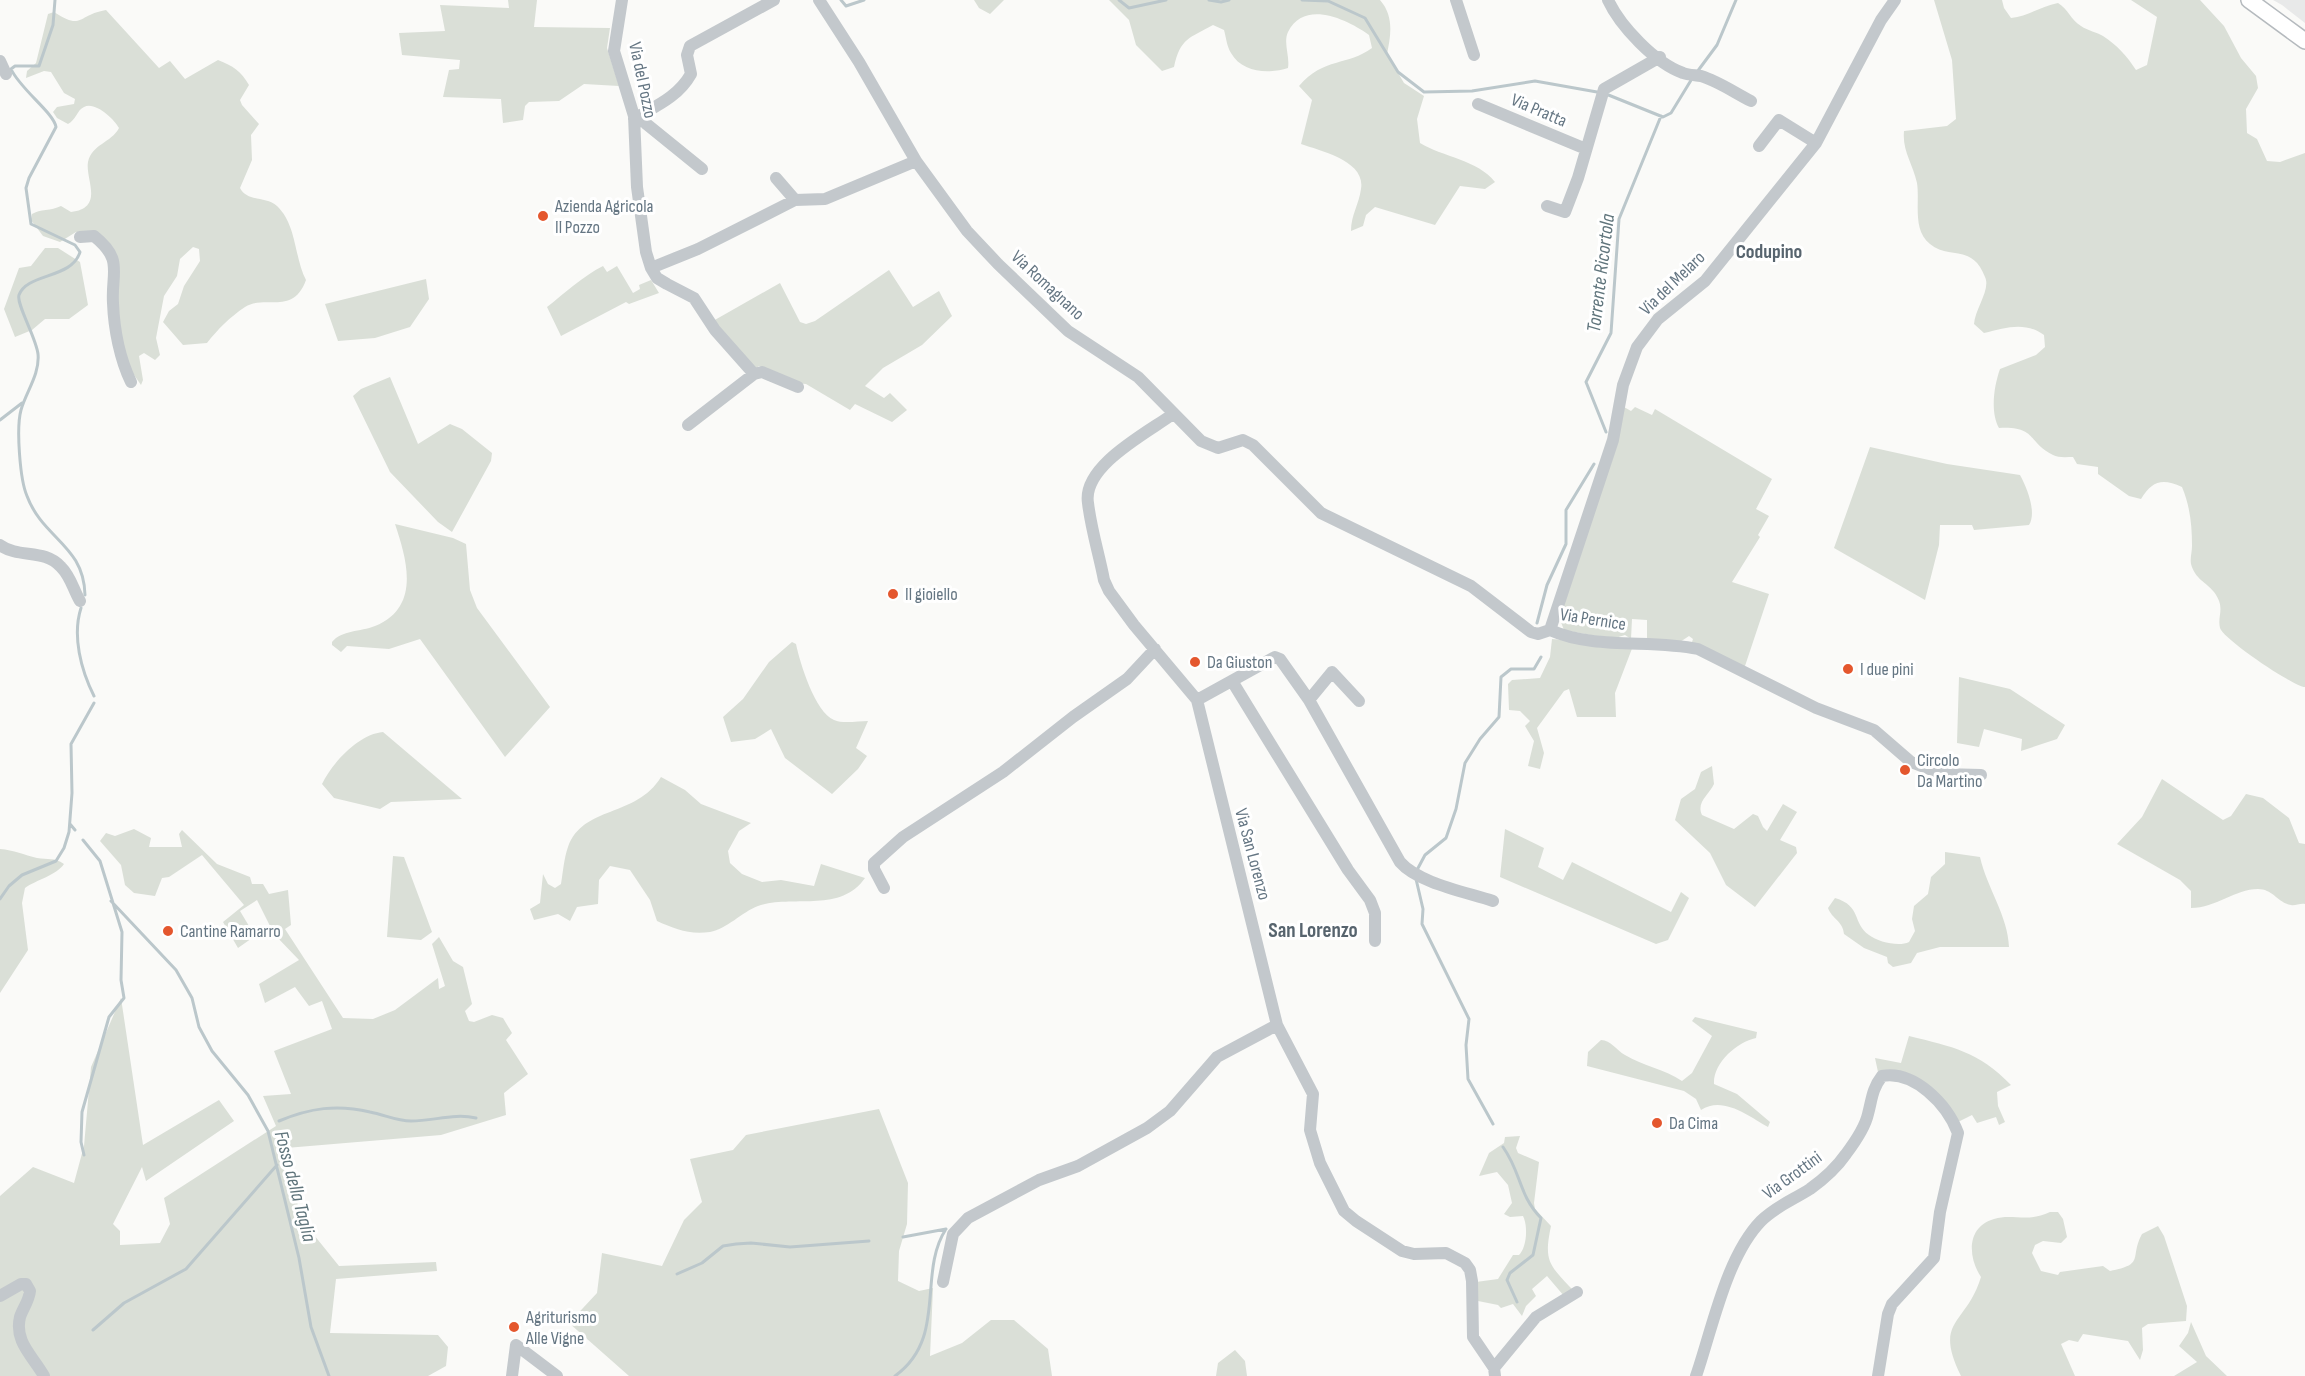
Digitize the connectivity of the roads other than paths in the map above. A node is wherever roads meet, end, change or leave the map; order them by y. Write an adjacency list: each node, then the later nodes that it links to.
1 (622, 0): 15 (street, Via del Pozzo)
2 (774, 0): 15 (street)
3 (819, 0): 19 (street, Via Romagnano)
4 (1456, 0): 9 (street)
5 (1608, 0): 10 (street)
6 (1895, 0): 16 (street, Via del Melaro)
7 (2249, 0): 8 (main road)
8 (2305, 41)
9 (1474, 55)
10 (1660, 57): 13 (street); 18 (street, Via Pratta)
11 (0, 61): 12 (street)
12 (6, 74)
13 (1750, 101)
14 (1478, 104): 18 (street, Via Pratta)
15 (634, 119): 20 (street); 25 (street, Via del Pozzo)
16 (1816, 143): 17 (street); 33 (street, Via del Melaro)
17 (1759, 146)
18 (1586, 149): 23 (street, Via Pratta)
19 (916, 162): 22 (street); 29 (street, Via Romagnano)
20 (702, 169)
21 (776, 178): 22 (street)
22 (795, 200): 25 (street)
23 (1547, 206)
24 (80, 237): 27 (street)
25 (651, 268): 26 (street)
26 (754, 374): 28 (street); 30 (street)
27 (131, 381)
28 (798, 387)
29 (1173, 414): 33 (street, Via Pernice); 34 (street, Via San Lorenzo)
30 (688, 425)
31 (0, 544): 32 (street)
32 (80, 601)
33 (1547, 631): 39 (street, Via Pernice)
34 (1155, 649): 36 (street, Via San Lorenzo); 40 (street)
35 (1232, 681): 36 (street); 37 (street); 42 (street)
36 (1197, 700): 43 (street, Via San Lorenzo)
37 (1309, 700): 38 (street); 41 (street)
38 (1359, 701)
39 (1981, 775)
40 (884, 888)
41 (1493, 901)
42 (1375, 941)
43 (1277, 1025): 44 (street); 47 (street, Via San Lorenzo)
44 (943, 1282)
45 (1577, 1292): 47 (street)
46 (0, 1296): 48 (street)
47 (1495, 1372)
48 (44, 1376)
49 (512, 1376): 50 (street)
50 (557, 1376)
51 (1696, 1376): 52 (street, Via Grottini)
52 (1878, 1376)

